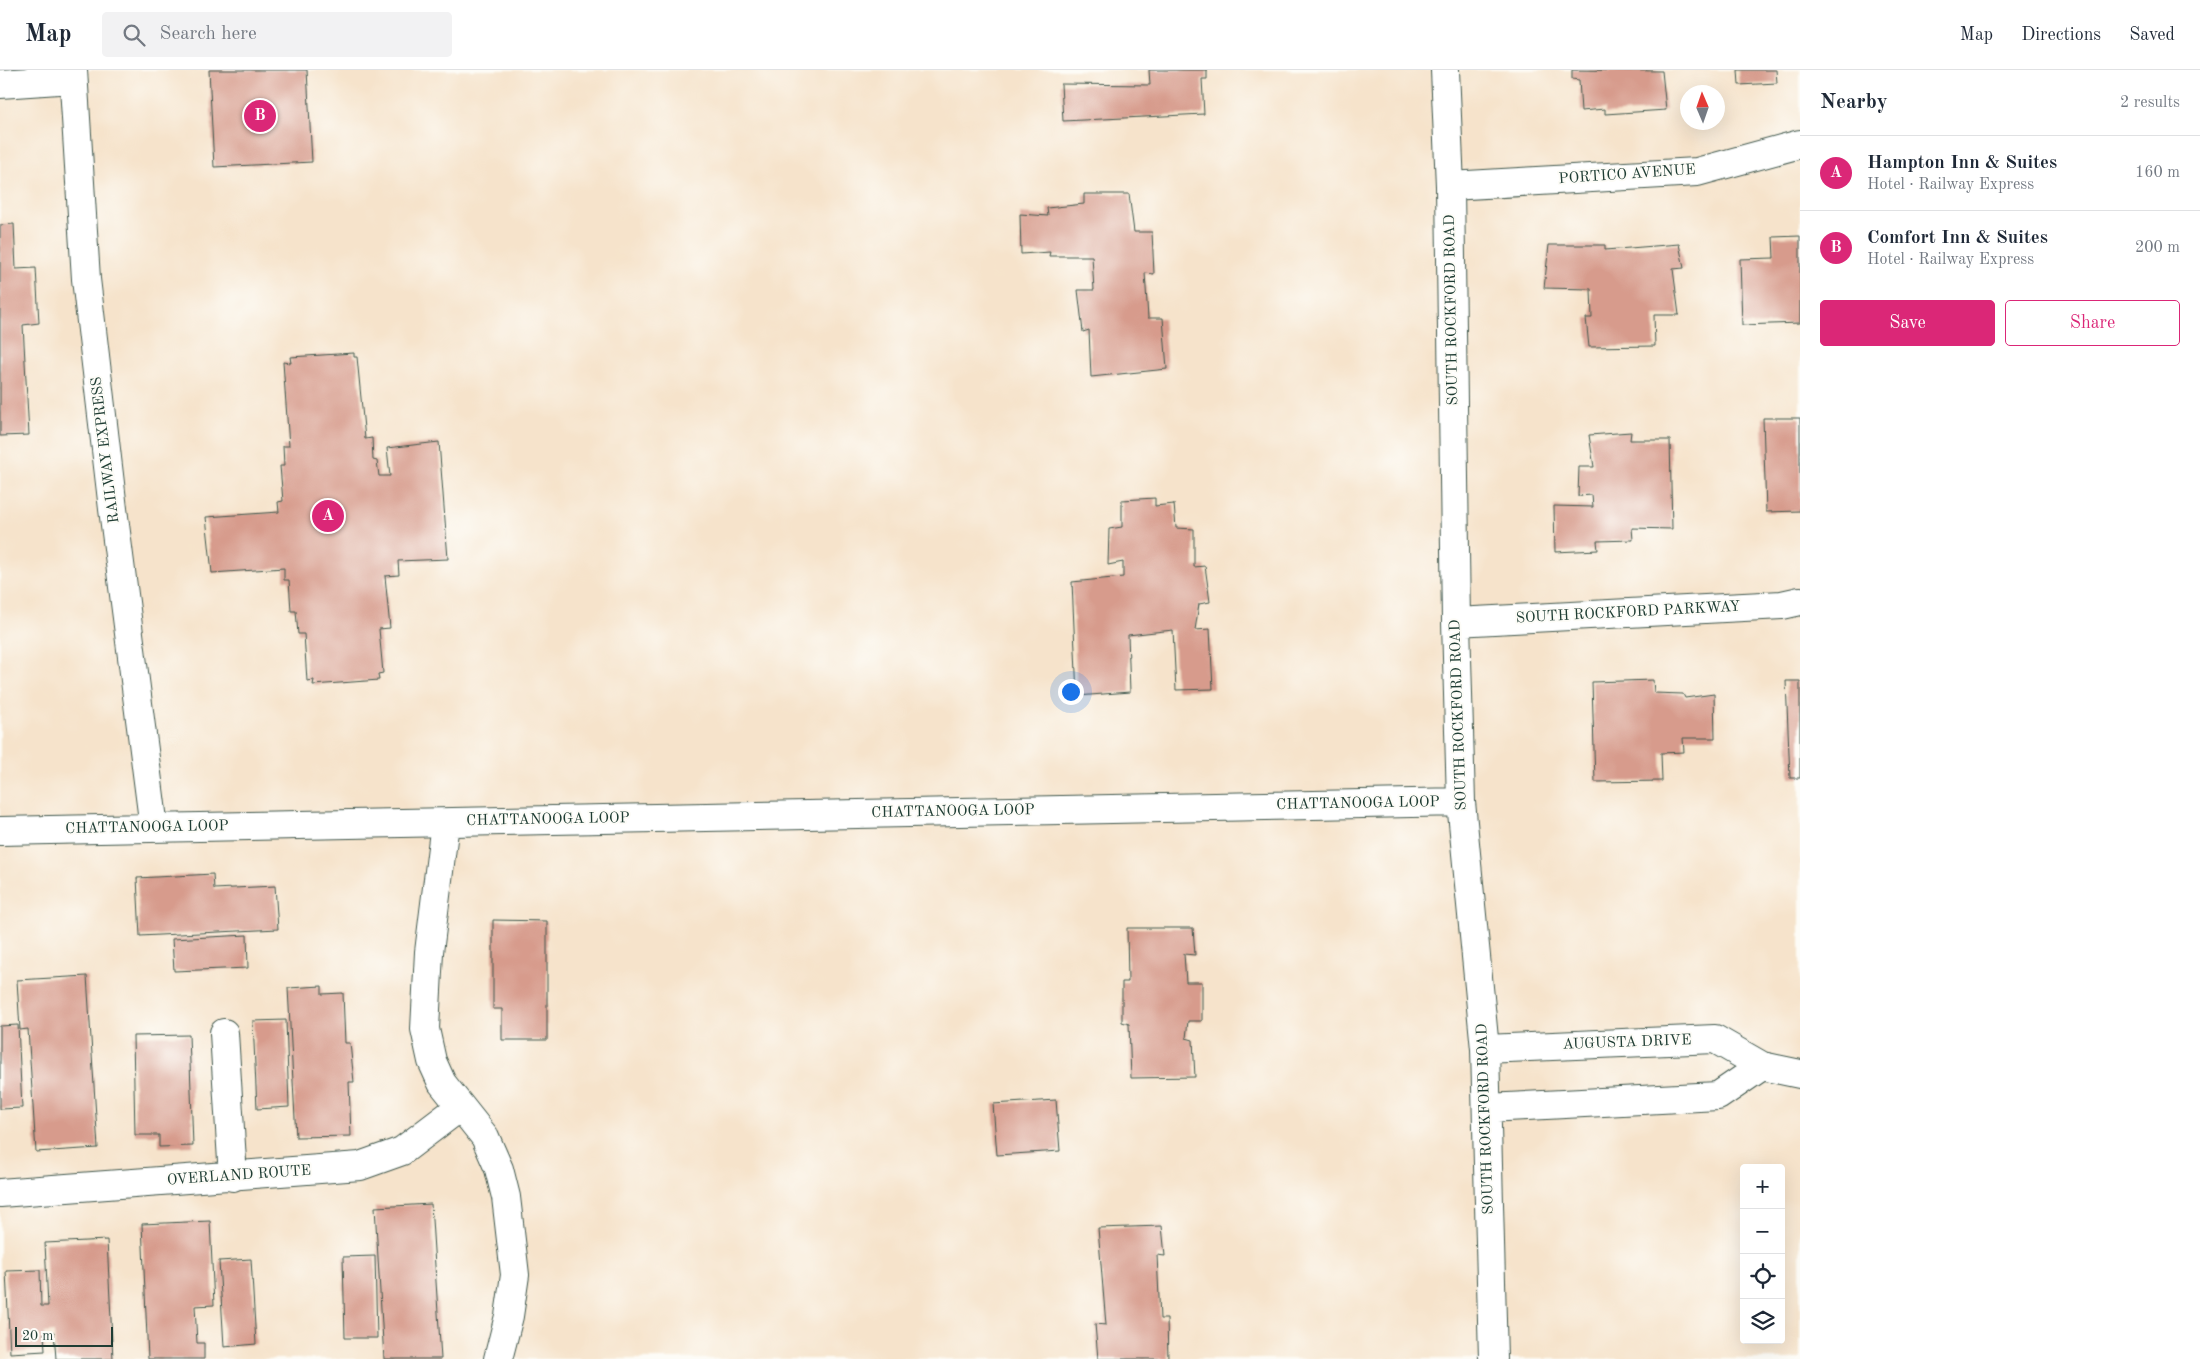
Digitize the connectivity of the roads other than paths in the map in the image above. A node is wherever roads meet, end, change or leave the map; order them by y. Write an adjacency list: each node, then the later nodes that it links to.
1 (1445, 70): 5 (street, SOUTH ROCKFORD ROAD)
2 (73, 75): 3 (street); 10 (street, RAILWAY EXPRESS)
3 (0, 84)
4 (1800, 144): 5 (street, PORTICO AVENUE)
5 (1450, 186): 7 (street, SOUTH ROCKFORD ROAD)
6 (1800, 601): 7 (street, SOUTH ROCKFORD PARKWAY)
7 (1456, 622): 8 (street, SOUTH ROCKFORD ROAD)
8 (1462, 802): 9 (street, CHATTANOOGA LOOP); 13 (street, SOUTH ROCKFORD ROAD)
9 (445, 822): 10 (street, CHATTANOOGA LOOP); 16 (street, CHATTANOOGA LOOP)
10 (154, 828): 11 (street, CHATTANOOGA LOOP)
11 (0, 832)
12 (224, 1033): 18 (street)
13 (1485, 1049): 14 (street, AUGUSTA DRIVE); 17 (street, SOUTH ROCKFORD ROAD)
14 (1762, 1066): 15 (street, AUGUSTA DRIVE); 17 (street)
15 (1800, 1074)
16 (460, 1107): 18 (street, OVERLAND ROUTE); 20 (street, CHATTANOOGA LOOP)
17 (1487, 1108): 21 (street, SOUTH ROCKFORD ROAD)
18 (233, 1177): 19 (street, OVERLAND ROUTE)
19 (0, 1193)
20 (498, 1359)
21 (1493, 1359)

